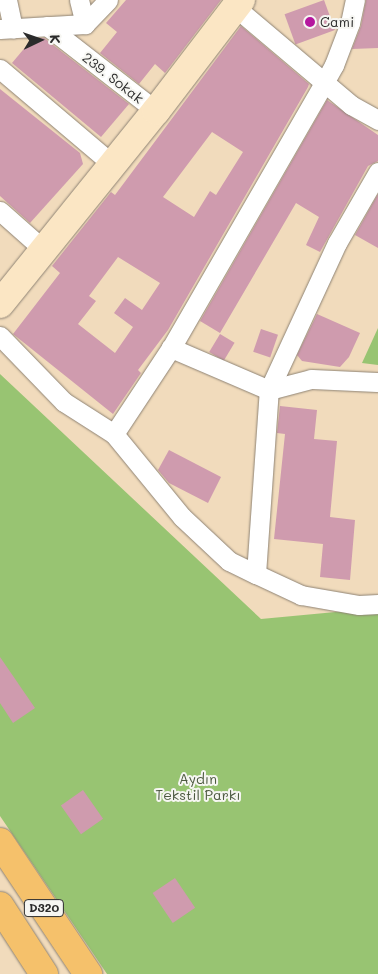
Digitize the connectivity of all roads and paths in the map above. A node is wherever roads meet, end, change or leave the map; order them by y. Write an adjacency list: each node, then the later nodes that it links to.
1 (7, 0): 8 (street)
2 (79, 0): 6 (street)
3 (108, 0): 6 (street)
4 (355, 0): 10 (street)
5 (238, 4): 10 (street); 11 (main road)
6 (85, 24): 7 (street)
7 (47, 26): 8 (street); 11 (street, 239. Sokak)
8 (7, 29)
9 (0, 69): 13 (street)
10 (324, 83): 12 (street); 19 (street)
11 (156, 111): 13 (main road)
12 (378, 120)
13 (112, 164): 16 (main road)
14 (378, 172): 21 (street)
15 (0, 211): 16 (street)
16 (44, 250): 17 (main road)
17 (0, 304)
18 (0, 336): 22 (street)
19 (171, 348): 21 (street); 22 (street)
20 (378, 382): 21 (street)
21 (269, 390): 23 (street)
22 (114, 434): 23 (street)
23 (256, 574): 24 (street)
24 (378, 604)
25 (0, 842): 28 (highway, D320)
26 (0, 906): 27 (highway, D320)
27 (44, 974)
28 (88, 974)

